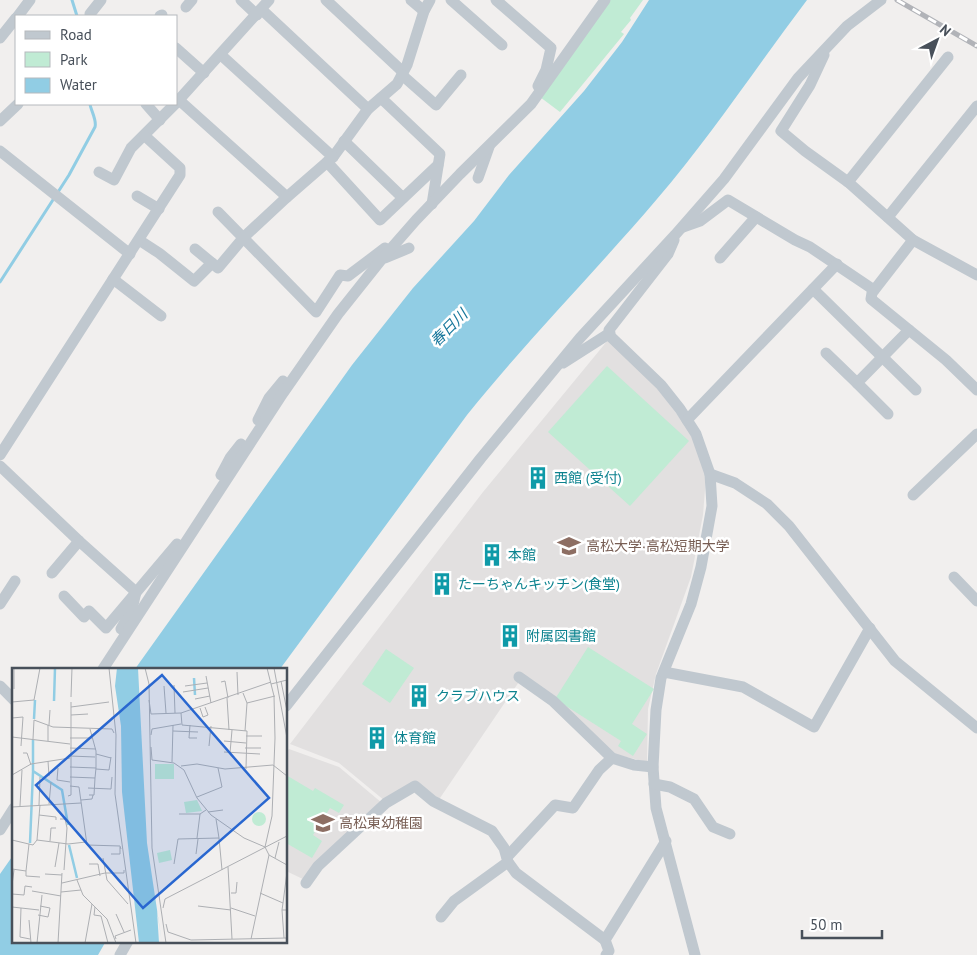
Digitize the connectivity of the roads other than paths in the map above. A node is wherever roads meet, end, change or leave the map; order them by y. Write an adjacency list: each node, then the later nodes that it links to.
1 (30, 0): 14 (street)
2 (101, 0): 13 (street)
3 (241, 0): 11 (street)
4 (326, 0): 23 (street)
5 (411, 0): 12 (street)
6 (430, 0): 12 (street)
7 (451, 0): 18 (street)
8 (496, 0): 28 (street)
9 (605, 0): 28 (street)
10 (881, 0): 17 (street)
11 (262, 8): 20 (street); 33 (street)
12 (424, 11): 23 (street)
13 (90, 14)
14 (19, 15)
15 (15, 19): 16 (street)
16 (0, 38)
17 (829, 44): 44 (street); 53 (street)
18 (502, 45)
19 (178, 50): 22 (street)
20 (221, 55): 22 (street); 40 (street)
21 (948, 56): 44 (street)
22 (204, 73): 26 (street)
23 (402, 74): 24 (street); 25 (street)
24 (461, 75)
25 (381, 98): 33 (street); 41 (street)
26 (178, 101)
27 (178, 103): 46 (street)
28 (531, 104): 38 (street)
29 (17, 105): 35 (street)
30 (147, 105): 34 (street)
31 (174, 105): 34 (street)
32 (977, 106): 52 (street)
33 (368, 109): 37 (street)
34 (160, 120): 36 (street)
35 (0, 121)
36 (145, 136): 42 (street); 49 (street)
37 (344, 140): 40 (street); 47 (street)
38 (491, 143): 43 (street); 48 (street)
39 (0, 151): 60 (street)
40 (330, 159): 46 (street); 47 (street)
41 (438, 165): 47 (street); 48 (street)
42 (99, 172)
43 (478, 178)
44 (848, 182): 52 (street)
45 (136, 196): 49 (street)
46 (287, 197): 54 (street)
47 (403, 198)
48 (432, 204): 57 (street)
49 (159, 209): 55 (street)
50 (218, 212): 54 (street)
51 (756, 217): 53 (street); 61 (street); 64 (street)
52 (888, 217): 56 (street)
53 (678, 231): 71 (street); 74 (street)
54 (244, 237): 57 (street); 63 (street)
55 (139, 240): 60 (street); 63 (street)
56 (913, 240): 65 (street); 68 (street)
57 (395, 244): 62 (street)
58 (409, 248): 62 (street)
59 (195, 249): 63 (street)
60 (130, 254): 66 (street)
61 (720, 258)
62 (381, 260): 85 (street)
63 (212, 263)
64 (837, 264): 67 (street); 68 (street)
65 (977, 275)
66 (114, 279): 69 (street); 81 (street)
67 (813, 289): 73 (street); 79 (street)
68 (874, 290): 70 (street)
69 (161, 316)
70 (909, 330): 73 (street); 77 (street)
71 (610, 333): 74 (street); 79 (street)
72 (826, 353): 75 (street)
73 (882, 356): 75 (street); 76 (street)
74 (553, 370): 102 (street)
75 (857, 383): 78 (street)
76 (916, 390)
77 (977, 390)
78 (888, 414)
79 (688, 420): 83 (street)
80 (977, 434): 84 (street)
81 (2, 448)
82 (0, 466): 88 (street)
83 (710, 474): 96 (street); 98 (street)
84 (913, 495)
85 (209, 501): 86 (street); 87 (street)
86 (199, 522): 87 (street); 97 (street)
87 (188, 529): 92 (street)
88 (79, 542): 89 (street); 92 (street)
89 (52, 573)
90 (954, 578): 94 (street)
91 (15, 581): 95 (street)
92 (136, 592): 93 (street); 97 (street)
93 (64, 596)
94 (977, 601)
95 (0, 604)
96 (870, 628): 98 (street); 103 (street)
97 (105, 665)
98 (664, 672): 105 (street)
99 (519, 677): 104 (street)
100 (0, 686): 101 (street)
101 (12, 698)
102 (288, 703)
103 (977, 728)
104 (612, 758): 105 (street); 111 (street)
105 (653, 767): 106 (street)
106 (654, 784): 109 (street); 110 (street)
107 (12, 811): 108 (street)
108 (0, 830)
109 (730, 834)
110 (666, 841): 114 (street); 118 (street)
111 (507, 860): 112 (street); 113 (street); 114 (street)
112 (306, 883)
113 (441, 917)
114 (605, 940): 117 (street)
115 (127, 942): 116 (street)
116 (120, 955)
117 (606, 955)
118 (695, 955)

